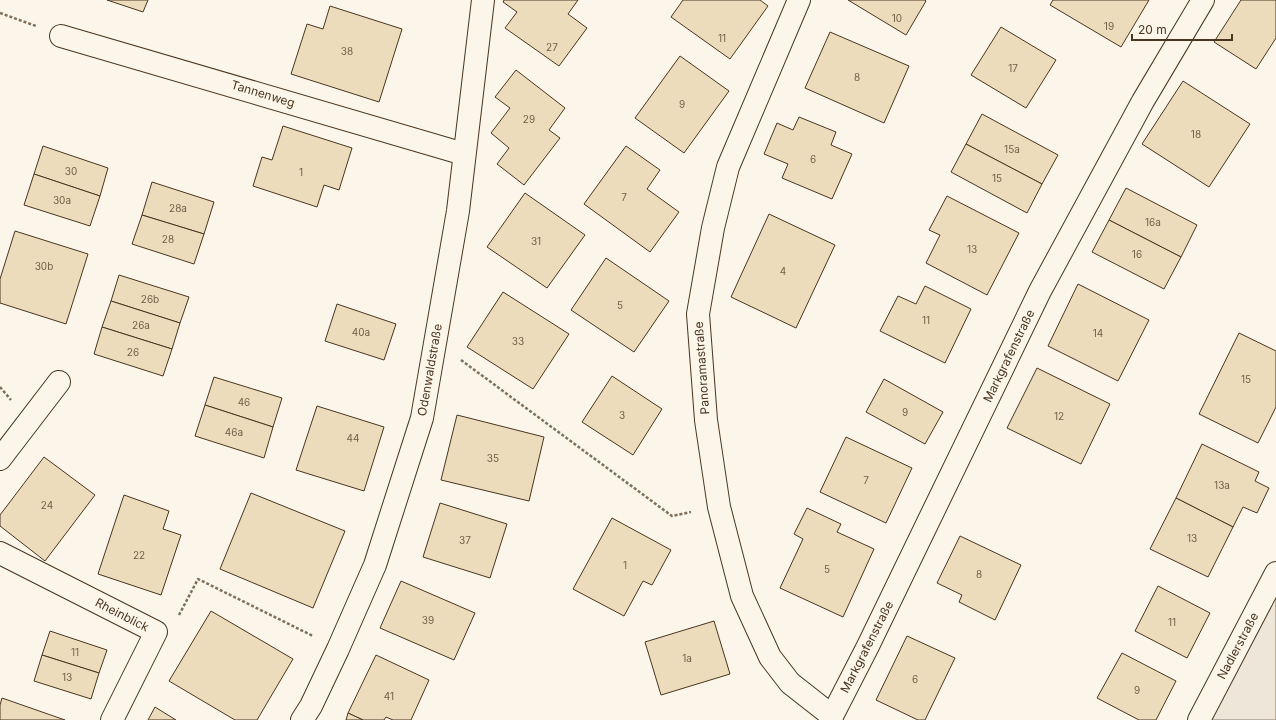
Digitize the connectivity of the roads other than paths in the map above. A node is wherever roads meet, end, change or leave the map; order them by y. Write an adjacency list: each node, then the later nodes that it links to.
1 (483, 0): 5 (street, Odenwaldstraße)
2 (799, 0): 10 (street, Panoramastraße)
3 (1203, 0): 10 (street, Markgrafenstraße)
4 (61, 36): 5 (street, Tannenweg)
5 (464, 154): 12 (street, Odenwaldstraße)
6 (59, 382): 7 (street)
7 (0, 459)
8 (0, 553): 11 (street, Rheinblick)
9 (1276, 573): 13 (street, Nadlerstraße)
10 (831, 718)
11 (112, 720)
12 (302, 720)
13 (1199, 720)

